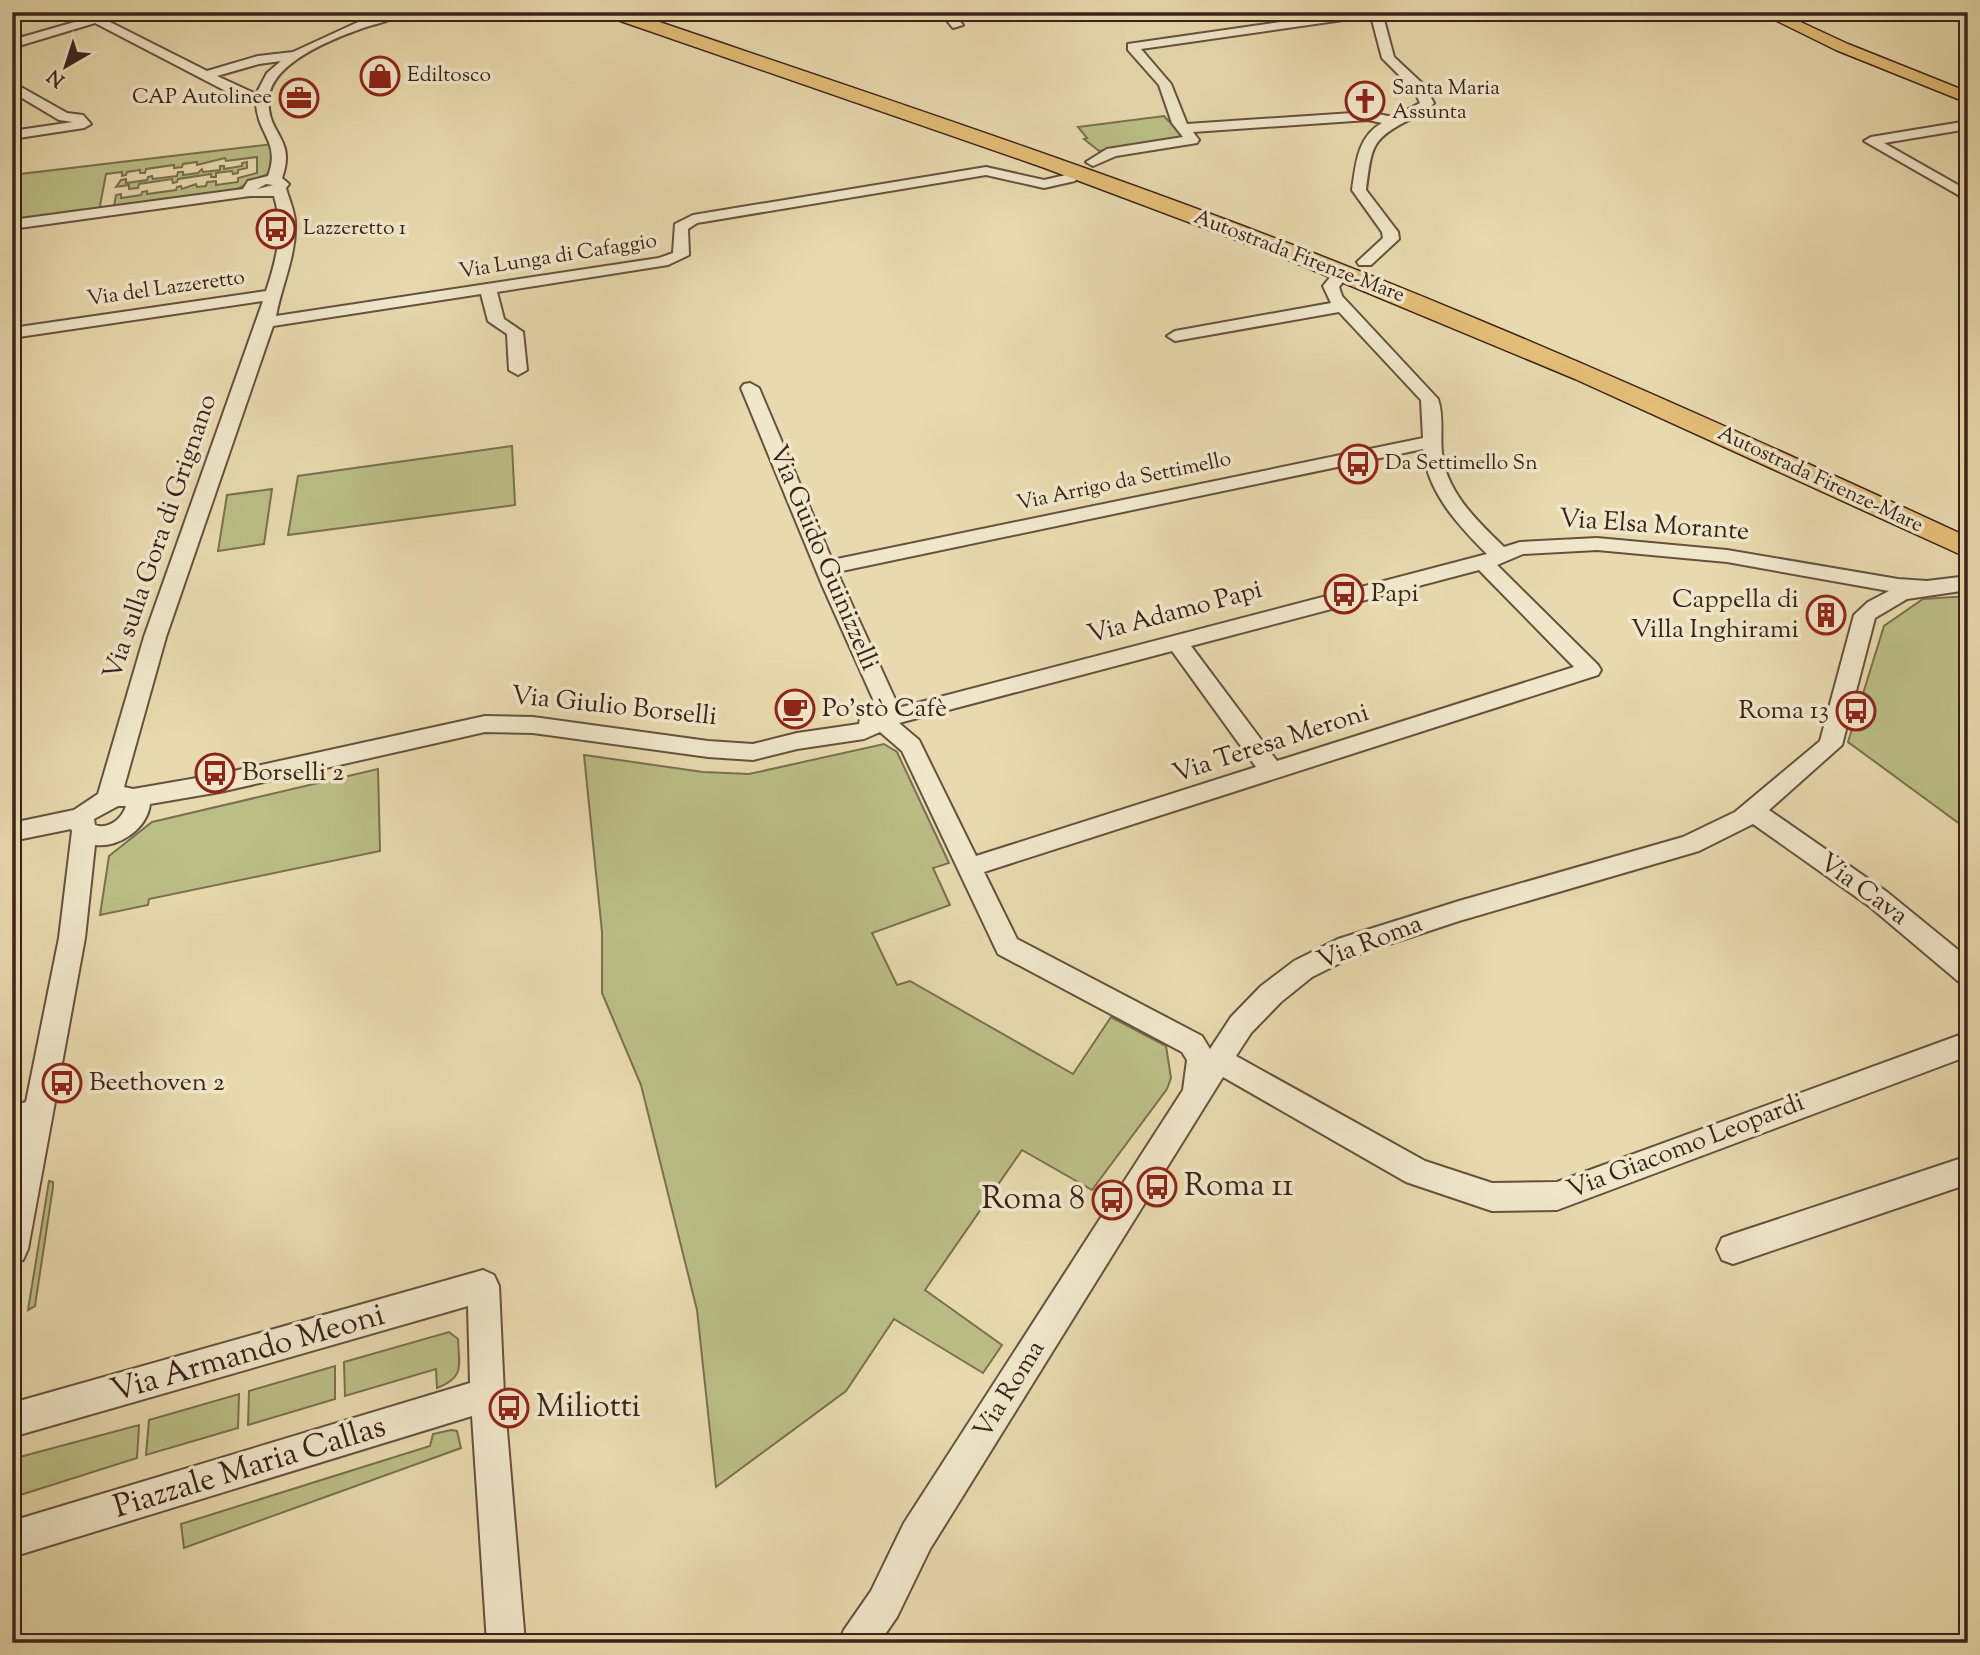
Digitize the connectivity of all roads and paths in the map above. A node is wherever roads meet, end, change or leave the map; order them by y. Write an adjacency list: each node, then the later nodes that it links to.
1 (121, 12): 9 (street)
2 (401, 12): 12 (street)
3 (612, 12): 39 (highway, Autostrada Firenze-Mare)
4 (644, 12): 38 (highway, Autostrada Firenze-Mare)
5 (946, 12): 10 (street)
6 (1376, 12): 18 (street); 20 (street)
7 (1766, 12): 16 (main road)
8 (1780, 12): 15 (main road)
9 (90, 15): 11 (street); 13 (street)
10 (957, 25)
11 (12, 44)
12 (298, 54): 13 (street); 17 (street)
13 (207, 75): 17 (street)
14 (12, 86): 21 (street)
15 (1968, 92)
16 (1968, 98)
17 (261, 99): 24 (street, Via del Lazzeretto)
18 (1391, 121): 20 (street); 27 (street)
19 (1968, 125): 25 (street)
20 (1185, 128): 22 (street)
21 (12, 135)
22 (1093, 162)
23 (1070, 178): 29 (street, Via Lunga di Cafaggio)
24 (268, 186): 26 (street); 30 (street, Via del Lazzeretto)
25 (1960, 192)
26 (12, 225)
27 (1365, 261)
28 (1338, 278): 31 (street)
29 (488, 289): 32 (street, Via Lunga di Cafaggio); 35 (street)
30 (270, 295): 32 (street, Via sulla Gora di Grignano); 33 (street, Via del Lazzeretto)
31 (1343, 306): 34 (street); 37 (street)
32 (266, 322): 49 (street, Via sulla Gora di Grignano)
33 (12, 333)
34 (1175, 336)
35 (517, 370)
36 (750, 388): 41 (street, Via Guido Guinizzelli)
37 (1433, 443): 40 (street); 41 (street, Via Arrigo da Settimello)
38 (1968, 532)
39 (1968, 549)
40 (1492, 559): 42 (street, Via Elsa Morante); 46 (street, Via Adamo Papi); 48 (street, Via Teresa Meroni)
41 (825, 568): 47 (street, Via Guido Guinizzelli)
42 (1822, 572): 44 (street, Via Elsa Morante); 45 (street, Via Elsa Morante)
43 (1968, 583): 44 (street)
44 (1928, 588): 45 (street)
45 (1865, 615): 50 (street, Via Roma)
46 (1176, 641): 47 (street, Via Adamo Papi); 48 (street)
47 (881, 722): 49 (street, Via Giulio Borselli); 53 (street)
48 (1273, 773): 53 (street, Via Teresa Meroni)
49 (127, 803): 51 (street); 51 (street)
50 (1753, 811): 54 (street, Via Cava); 55 (street, Via Roma)
51 (91, 828): 52 (street); 60 (street)
52 (12, 832)
53 (968, 868): 56 (street)
54 (1968, 974)
55 (1241, 1026): 56 (street); 58 (street, Via Roma)
56 (1192, 1044): 59 (street)
57 (1968, 1044): 58 (street, Via Giacomo Leopardi)
58 (1219, 1061): 59 (street, Via Roma)
59 (1192, 1103): 67 (street, Via Roma)
60 (25, 1115): 62 (street)
61 (1968, 1170): 63 (street)
62 (12, 1249)
63 (1733, 1249)
64 (486, 1395): 65 (street, Via Armando Meoni); 66 (street, Piazzale Maria Callas); 68 (street)
65 (12, 1420)
66 (12, 1539)
67 (884, 1604): 69 (street, Via Roma); 70 (street, Via Roma)
68 (506, 1643)
69 (857, 1643)
70 (878, 1643)

